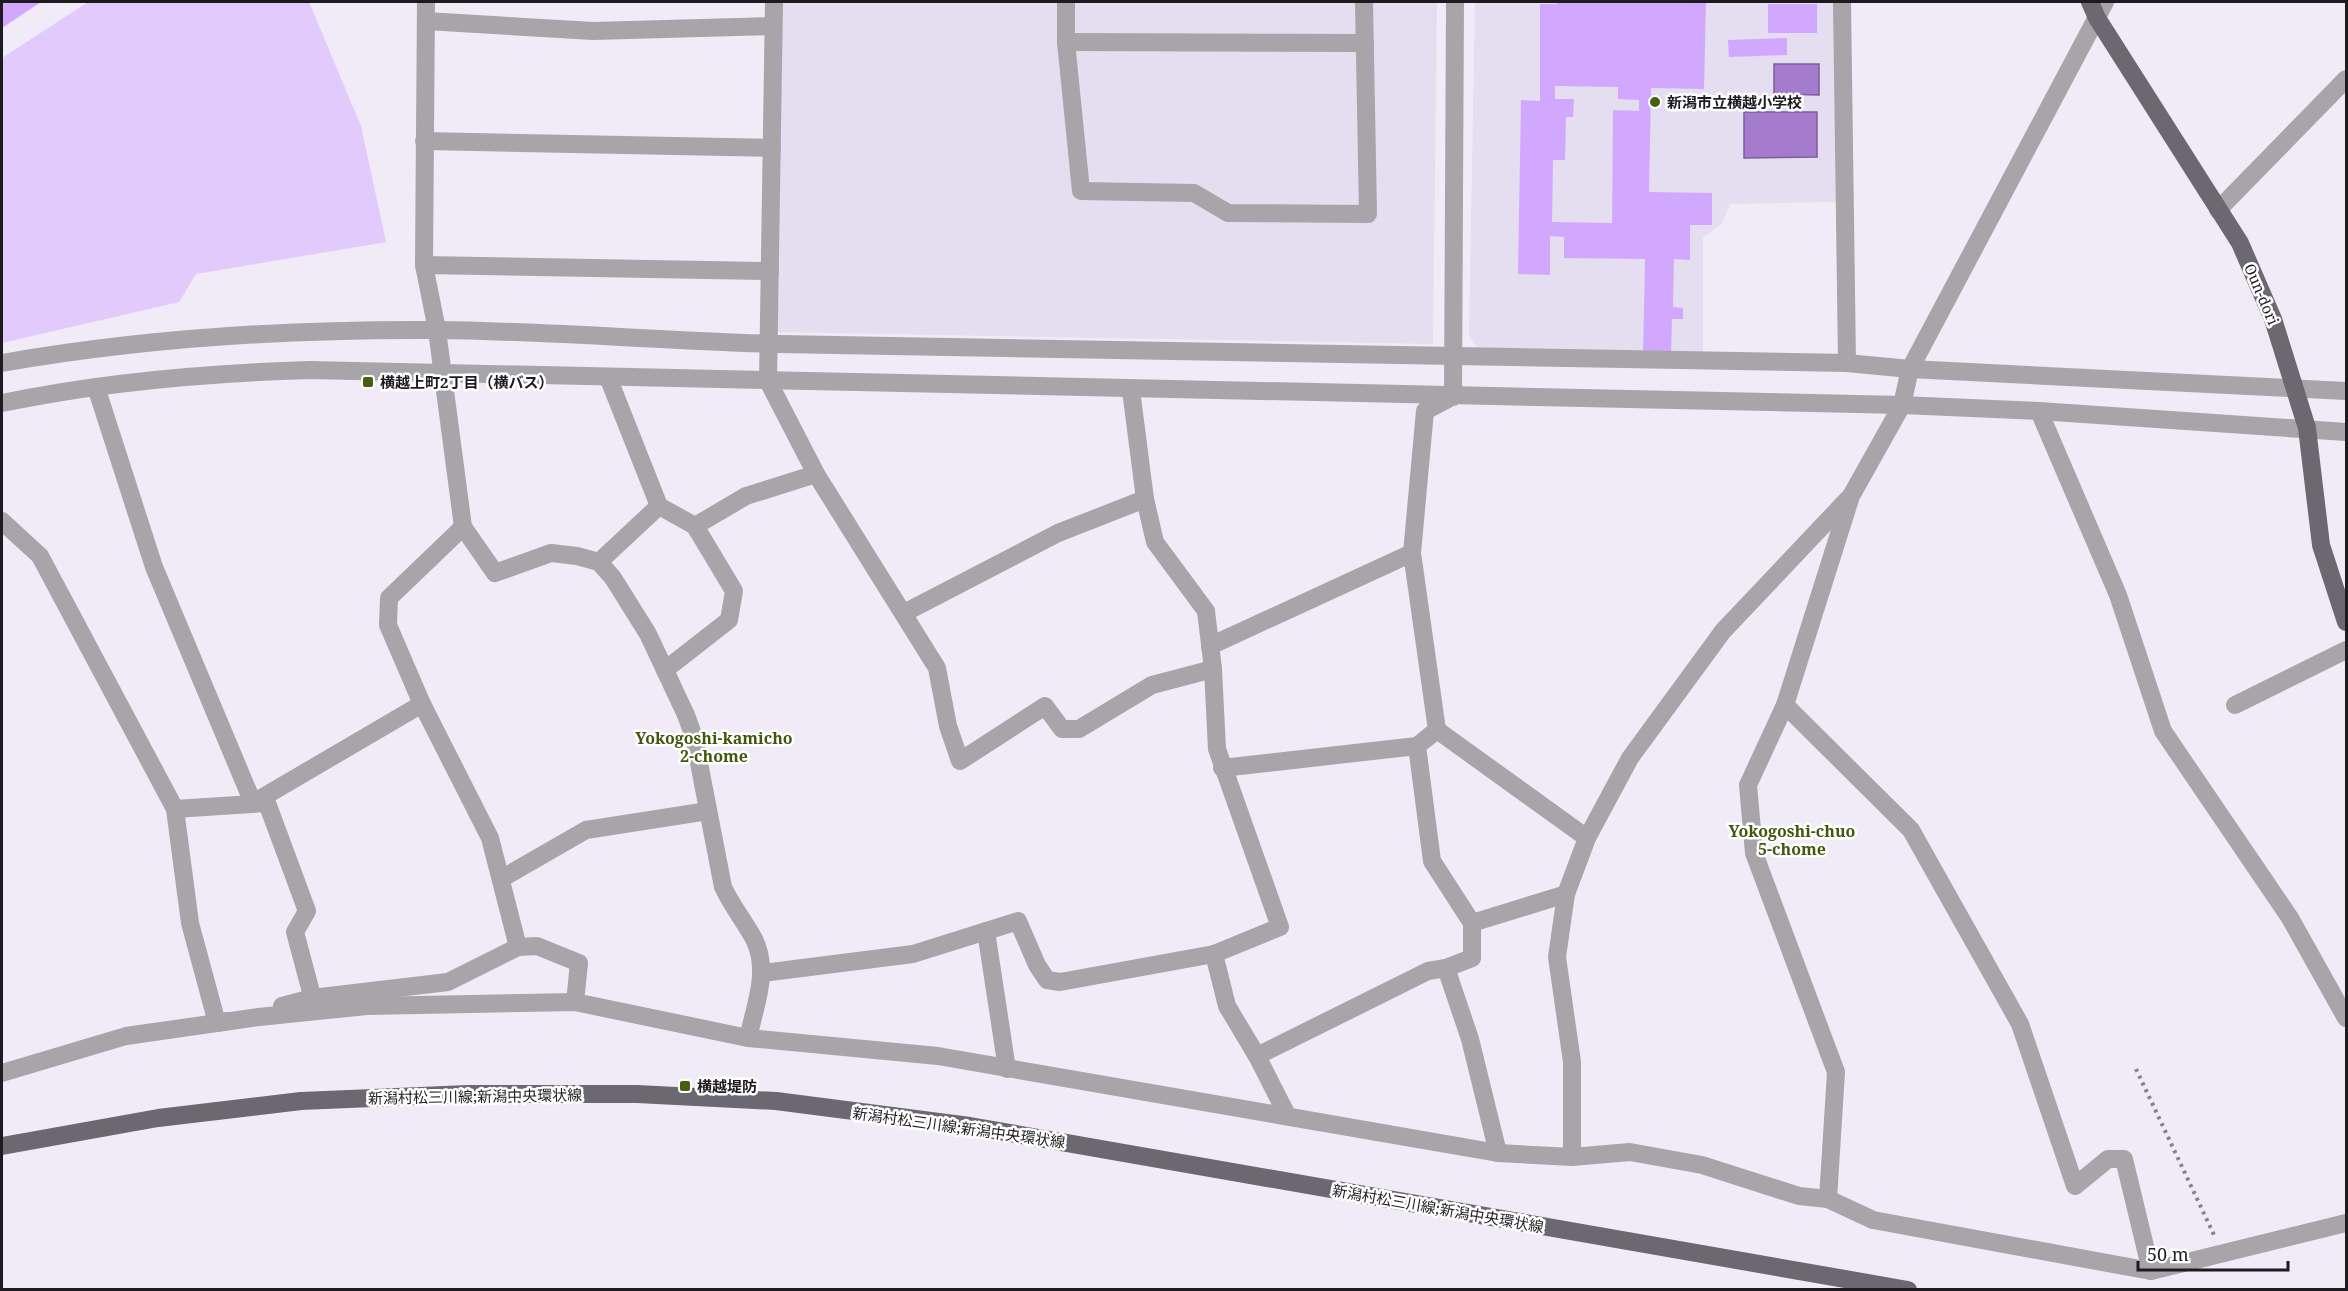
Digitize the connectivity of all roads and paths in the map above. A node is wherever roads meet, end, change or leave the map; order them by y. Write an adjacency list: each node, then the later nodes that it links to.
1 (426, 2): 9 (street)
2 (774, 2): 10 (street)
3 (1066, 2): 11 (street)
4 (1364, 2): 12 (street)
5 (1455, 2): 21 (street)
6 (1842, 2): 23 (street)
7 (2105, 2): 8 (street)
8 (2093, 10): 16 (main road, Oun-dori); 24 (street)
9 (426, 21): 10 (street); 14 (street)
10 (773, 26): 15 (street)
11 (1066, 42): 12 (street); 12 (street)
12 (1365, 43)
13 (2346, 79): 16 (street)
14 (424, 141): 15 (street); 17 (street)
15 (772, 148): 18 (street)
16 (2218, 210): 28 (main road, Oun-dori)
17 (424, 265): 18 (street); 19 (street)
18 (770, 271): 20 (street)
19 (437, 330): 20 (street); 22 (street); 25 (street)
20 (769, 344): 21 (street); 27 (street)
21 (1455, 359): 23 (street); 32 (street)
22 (2, 363)
23 (1847, 363): 24 (street)
24 (1910, 369): 28 (street); 34 (street)
25 (442, 373): 26 (street); 29 (street); 44 (street)
26 (608, 377): 27 (street); 41 (street)
27 (768, 381): 30 (street); 38 (street)
28 (2295, 386): 31 (street); 36 (main road, Oun-dori)
29 (96, 387): 33 (street); 59 (street)
30 (1131, 390): 32 (street); 40 (street)
31 (2346, 391)
32 (1453, 397): 34 (street); 45 (street)
33 (2, 404)
34 (1902, 405): 35 (street); 39 (street)
35 (2039, 411): 36 (street); 73 (street)
36 (2307, 428): 37 (street); 48 (main road, Oun-dori)
37 (2346, 432)
38 (816, 474): 43 (street); 47 (street)
39 (1851, 496): 54 (street); 62 (street)
40 (1145, 499): 47 (street); 49 (street)
41 (659, 506): 43 (street); 46 (street)
42 (2, 521): 60 (street)
43 (695, 526): 52 (street)
44 (463, 527): 46 (street); 53 (street)
45 (1412, 553): 49 (street); 56 (street)
46 (599, 562): 52 (street)
47 (904, 613): 51 (street)
48 (2346, 622)
49 (1210, 646): 51 (street)
50 (2346, 650): 55 (street)
51 (1213, 669): 58 (street)
52 (665, 670): 61 (street)
53 (422, 704): 59 (street); 63 (street)
54 (1785, 705): 84 (street); 87 (street)
55 (2235, 705)
56 (1437, 730): 57 (street); 62 (street)
57 (1417, 746): 58 (street); 65 (street)
58 (1222, 768): 68 (street)
59 (253, 803): 60 (street); 72 (street)
60 (175, 809): 74 (street)
61 (708, 812): 63 (street); 70 (street)
62 (1587, 838): 64 (street)
63 (501, 879): 67 (street)
64 (1566, 894): 65 (street); 83 (street)
65 (1472, 922): 69 (street)
66 (986, 931): 68 (street); 70 (street); 77 (street)
67 (518, 947): 71 (street); 72 (street)
68 (1214, 954): 76 (street)
69 (1446, 968): 76 (street); 82 (street)
70 (762, 973): 75 (street)
71 (575, 1002): 72 (street); 75 (street)
72 (314, 1004): 74 (street)
73 (2346, 1018)
74 (217, 1023): 79 (street)
75 (748, 1038): 77 (street)
76 (1257, 1056): 80 (street)
77 (1007, 1069): 80 (street)
78 (2136, 1069): 86 (path)
79 (2, 1073)
80 (1287, 1115): 82 (street)
81 (2, 1146): 88 (main road, 新潟村松三川線;新潟中央環状線)
82 (1498, 1153): 83 (street)
83 (1572, 1157): 84 (street)
84 (1828, 1199): 87 (street)
85 (2346, 1223): 86 (street)
86 (2223, 1253): 87 (street)
87 (2151, 1271)
88 (1908, 1290)

